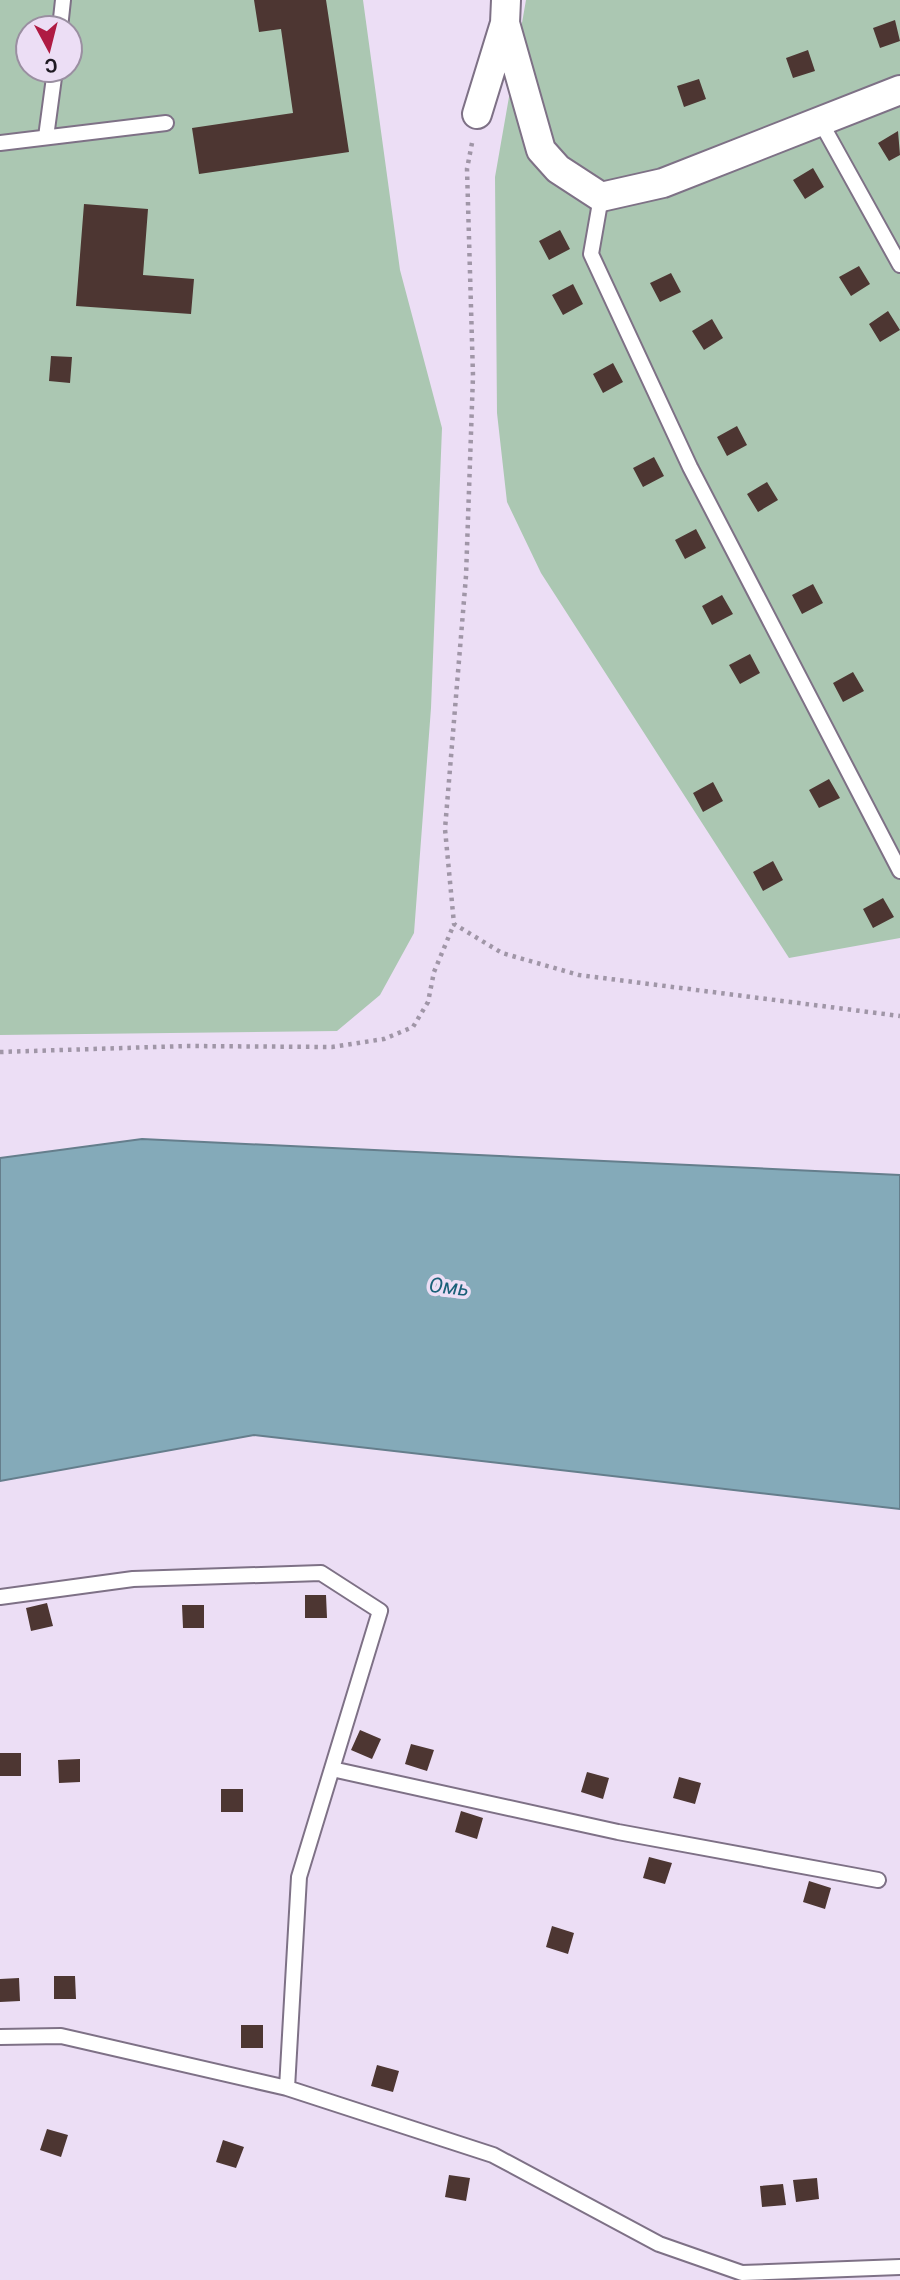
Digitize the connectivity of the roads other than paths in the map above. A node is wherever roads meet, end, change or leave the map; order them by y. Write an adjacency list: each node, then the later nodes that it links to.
1 (505, 12): 4 (street); 9 (street)
2 (53, 84): 7 (lane)
3 (900, 90): 5 (street)
4 (477, 114)
5 (820, 119): 9 (street); 10 (lane)
6 (166, 123): 7 (lane)
7 (46, 138): 8 (lane)
8 (0, 143)
9 (601, 197): 11 (lane)
10 (900, 265)
11 (900, 871)
12 (0, 1597): 13 (lane)
13 (332, 1769): 14 (lane); 16 (lane)
14 (878, 1880)
15 (0, 2037): 16 (lane)
16 (287, 2088): 17 (lane)
17 (900, 2267)

